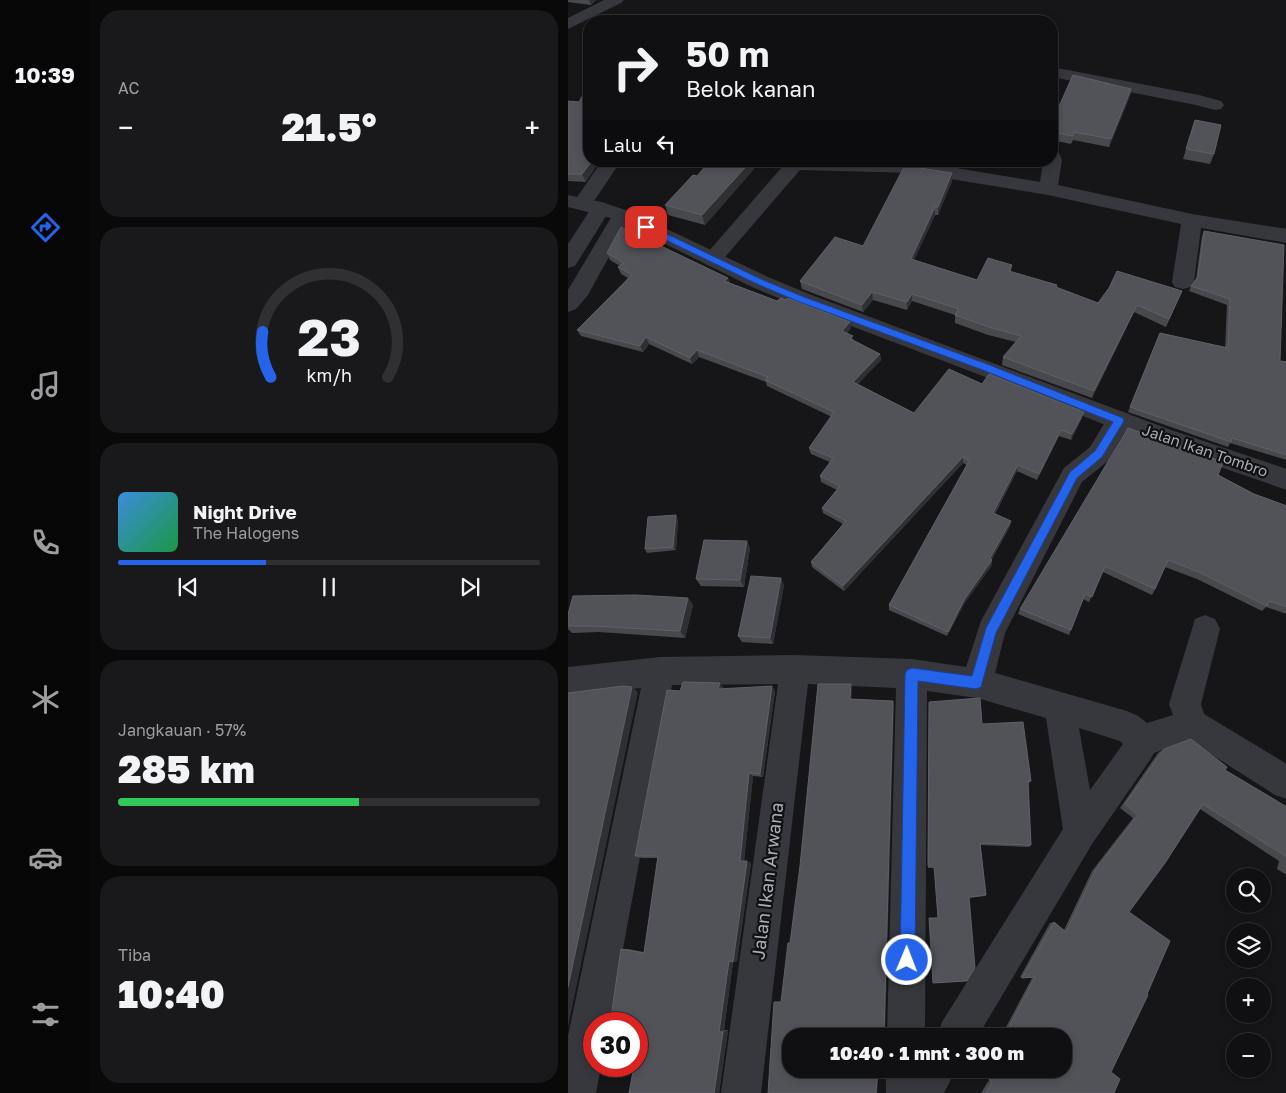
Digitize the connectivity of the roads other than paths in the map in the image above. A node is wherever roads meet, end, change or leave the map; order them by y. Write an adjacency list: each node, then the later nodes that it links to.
1 (616, 0): 2 (street)
2 (586, 15)
3 (583, 16): 4 (street)
4 (568, 24)
5 (1058, 73): 6 (street)
6 (1216, 105)
7 (610, 167): 12 (street)
8 (788, 167): 15 (street)
9 (931, 167): 11 (street)
10 (1052, 167): 11 (street)
11 (1048, 189): 13 (street)
12 (594, 207): 15 (street, Jalan Ikan Tombro); 16 (street); 18 (street)
13 (1192, 220): 14 (street); 17 (street)
14 (1286, 236)
15 (712, 259): 19 (street, Jalan Ikan Tombro)
16 (568, 261)
17 (1183, 282)
18 (568, 304)
19 (1119, 421): 20 (street, Jalan Ikan Tombro); 26 (street)
20 (1286, 480)
21 (1205, 629): 28 (street)
22 (795, 669): 23 (street); 24 (street); 37 (street, Jalan Ikan Arwana)
23 (660, 671): 25 (street); 36 (street)
24 (912, 674): 26 (street); 32 (street)
25 (568, 682)
26 (976, 683): 27 (street)
27 (1060, 707): 29 (street); 31 (street)
28 (1191, 724): 29 (street); 30 (street)
29 (1141, 740): 31 (street)
30 (1286, 783)
31 (1080, 832): 33 (street)
32 (906, 1028)
33 (961, 1028)
34 (906, 1078): 38 (street)
35 (930, 1078): 39 (street)
36 (576, 1093)
37 (741, 1093)
38 (906, 1093)
39 (921, 1093)

